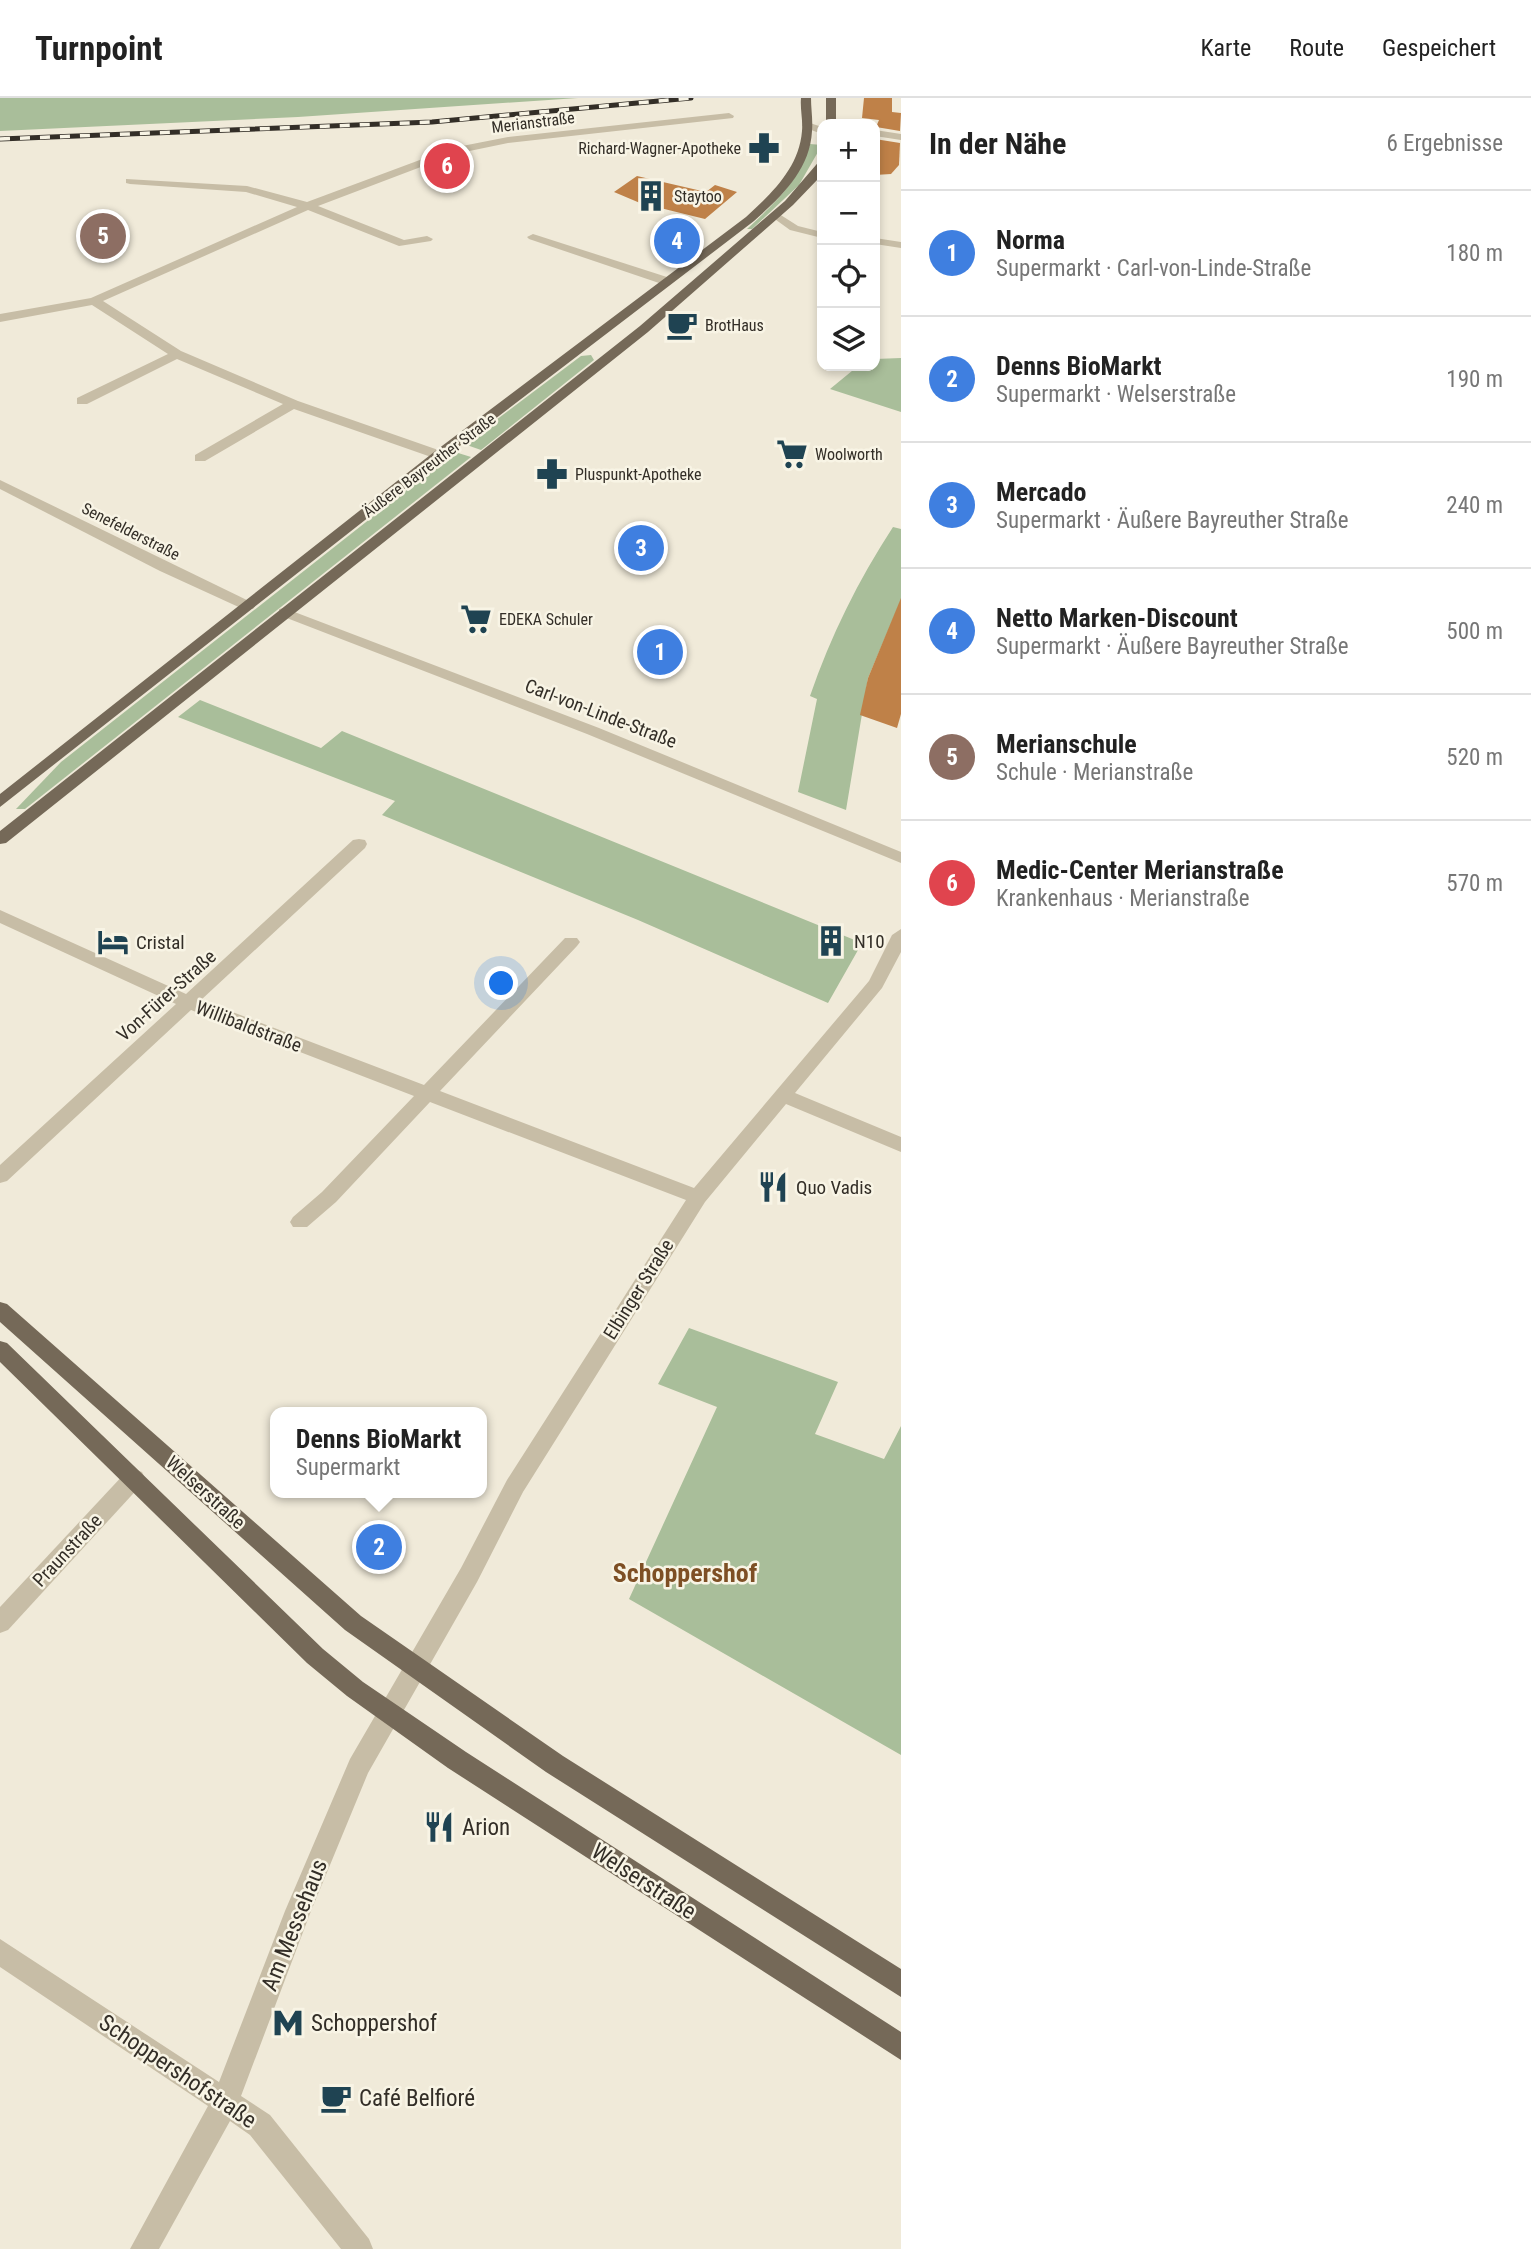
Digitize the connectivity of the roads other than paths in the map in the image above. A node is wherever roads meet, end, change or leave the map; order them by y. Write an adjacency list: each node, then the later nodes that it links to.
1 (806, 98): 5 (main road, Äußere Bayreuther Straße)
2 (831, 98): 4 (main road)
3 (729, 116): 13 (street, Merianstraße)
4 (831, 119)
5 (807, 125): 6 (street); 20 (main road, Äußere Bayreuther Straße)
6 (817, 128)
7 (880, 135): 8 (street)
8 (901, 137)
9 (880, 140): 10 (street)
10 (901, 142)
11 (817, 169): 14 (main road, Äußere Bayreuther Straße)
12 (130, 181): 13 (street)
13 (308, 206): 17 (street); 21 (street, Merianstraße)
14 (776, 215): 15 (street); 30 (main road, Äußere Bayreuther Straße)
15 (817, 234)
16 (533, 237): 20 (street)
17 (427, 239)
18 (880, 243): 19 (street)
19 (901, 245)
20 (666, 281): 26 (main road, Äußere Bayreuther Straße)
21 (94, 300): 22 (street, Merianstraße); 23 (street)
22 (0, 317)
23 (177, 354): 24 (street); 25 (street)
24 (82, 401)
25 (293, 404): 26 (street); 27 (street)
26 (439, 455): 29 (main road, Äußere Bayreuther Straße)
27 (200, 458)
28 (0, 484): 29 (street, Senefelderstraße)
29 (248, 606): 31 (main road, Äußere Bayreuther Straße)
30 (284, 612): 32 (main road, Äußere Bayreuther Straße); 34 (street, Carl-von-Linde-Straße)
31 (0, 802): 32 (main road)
32 (25, 819): 33 (main road, Äußere Bayreuther Straße)
33 (0, 839)
34 (862, 841): 36 (street, Carl-von-Linde-Straße)
35 (359, 844): 40 (street, Von-Fürer-Straße)
36 (901, 858)
37 (0, 916): 40 (street, Willibaldstraße)
38 (901, 935): 42 (street, Elbinger Straße)
39 (571, 942): 41 (street)
40 (190, 1003): 41 (street, Willibaldstraße); 44 (street, Von-Fürer-Straße)
41 (426, 1094): 45 (street, Willibaldstraße); 46 (street)
42 (783, 1095): 43 (street); 45 (street, Elbinger Straße)
43 (901, 1145)
44 (0, 1176)
45 (698, 1197): 51 (street, Elbinger Straße)
46 (300, 1222)
47 (0, 1310): 51 (main road, Welserstraße)
48 (0, 1349): 49 (main road, Welserstraße)
49 (134, 1478): 50 (street, Praunstraße); 52 (main road, Welserstraße)
50 (0, 1623)
51 (415, 1670): 52 (street); 54 (main road, Welserstraße)
52 (389, 1713): 55 (main road, Welserstraße); 56 (street, Am Messehaus)
53 (0, 1952): 56 (street, Schoppershofstraße)
54 (901, 1984)
55 (901, 2047)
56 (225, 2102): 57 (street, Am Messehaus); 58 (street, Schoppershofstraße)
57 (144, 2249)
58 (359, 2249)

